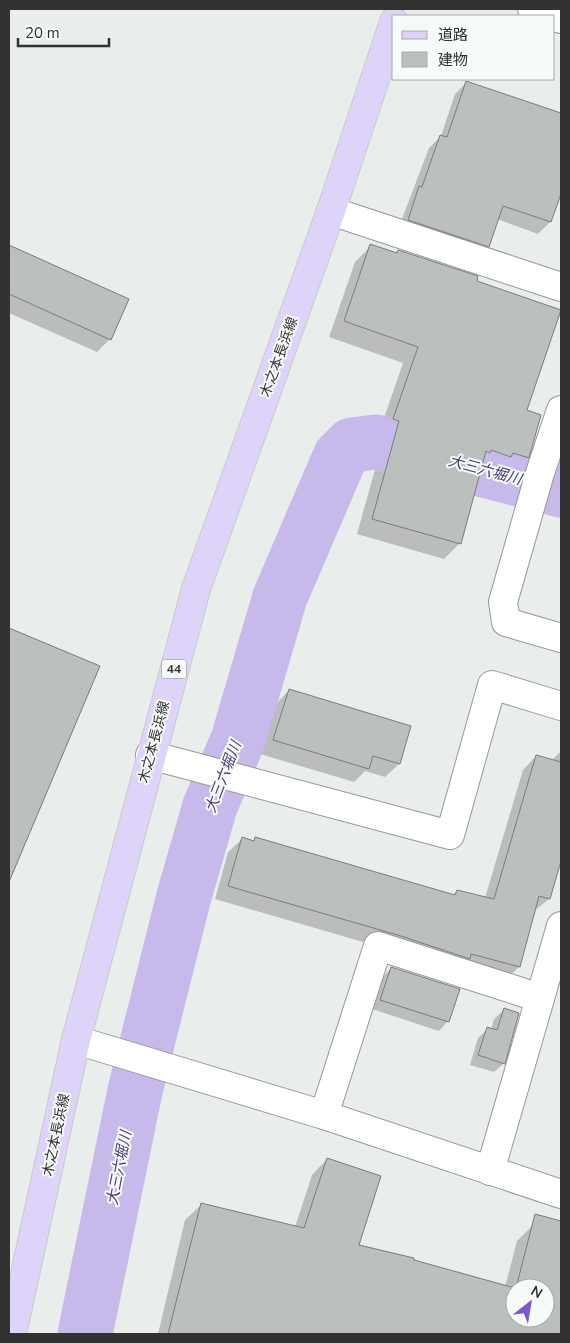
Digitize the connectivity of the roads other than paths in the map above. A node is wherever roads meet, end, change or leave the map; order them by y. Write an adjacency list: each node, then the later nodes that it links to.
1 (532, 9): 2 (street)
2 (549, 15)
3 (392, 28): 4 (main road, 木之本長浜線 / 44)
4 (331, 211): 5 (street); 9 (main road, 木之本長浜線 / 44)
5 (561, 287)
6 (561, 410): 7 (street)
7 (561, 638)
8 (561, 706): 9 (street)
9 (150, 755): 12 (main road, 木之本長浜線 / 44)
10 (561, 926): 11 (street)
11 (540, 998): 13 (street); 14 (street)
12 (76, 1040): 13 (street); 16 (main road, 木之本長浜線 / 44)
13 (324, 1115): 14 (street)
14 (490, 1171): 15 (street)
15 (561, 1194)
16 (12, 1334)

